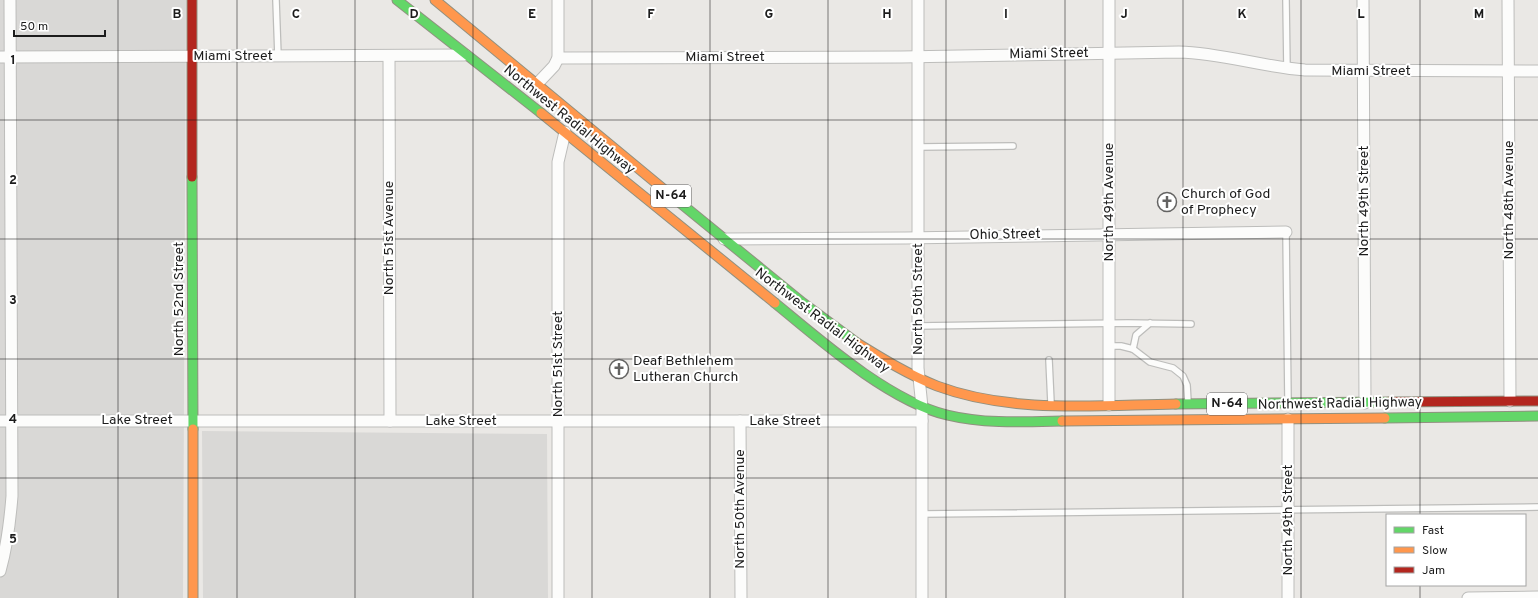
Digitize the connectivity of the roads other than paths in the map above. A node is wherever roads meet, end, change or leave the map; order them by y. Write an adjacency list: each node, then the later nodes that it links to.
1 (10, 0): 18 (street)
2 (192, 0): 14 (main road, North 52nd Street)
3 (276, 0): 15 (lane)
4 (397, 0): 13 (main road, Northwest Radial Highway / N-64)
5 (435, 0): 24 (main road, Northwest Radial Highway / N-64)
6 (558, 0): 19 (street)
7 (918, 0): 17 (street, North 50th Street)
8 (1109, 0): 12 (street, North 49th Avenue)
9 (1286, 0): 20 (lane)
10 (1363, 0): 21 (street, North 49th Street)
11 (1508, 0): 22 (street, North 48th Avenue)
12 (1109, 53): 17 (street, Miami Street); 20 (street, Miami Street); 29 (street, North 49th Avenue)
13 (465, 55): 16 (street, Miami Street); 25 (main road, Northwest Radial Highway / N-64)
14 (193, 56): 15 (street, Miami Street); 18 (street, Miami Street); 50 (main road, North 52nd Street)
15 (278, 56): 16 (street, Miami Street)
16 (389, 56): 53 (street, North 51st Avenue)
17 (919, 56): 19 (street, Miami Street); 27 (street, North 50th Street)
18 (5, 57): 52 (street)
19 (558, 58): 24 (street)
20 (1287, 69): 21 (street, Miami Street)
21 (1364, 70): 22 (street, Miami Street); 42 (street, North 49th Street)
22 (1508, 71): 23 (street, Miami Street); 40 (street, North 48th Avenue)
23 (1538, 71)
24 (536, 85): 31 (main road, Northwest Radial Highway / N-64)
25 (565, 132): 47 (main road, Northwest Radial Highway / N-64); 54 (street, North 51st Street)
26 (1013, 146): 27 (lane)
27 (918, 147): 30 (street, North 50th Street)
28 (1286, 232): 29 (street, Ohio Street); 44 (lane)
29 (1109, 234): 30 (street, Ohio Street); 33 (street, North 49th Avenue)
30 (918, 237): 31 (street, Ohio Street); 35 (street, North 50th Street)
31 (724, 239): 39 (main road, Northwest Radial Highway / N-64)
32 (1151, 323): 33 (lane); 34 (lane); 37 (lane)
33 (1109, 324): 35 (lane); 36 (street, North 49th Avenue)
34 (1191, 324)
35 (918, 326): 39 (street, North 50th Street)
36 (1109, 346): 37 (lane); 46 (street, North 49th Avenue)
37 (1133, 349): 43 (lane)
38 (1049, 360): 45 (lane)
39 (919, 378): 45 (main road, Northwest Radial Highway / N-64); 47 (street, North 50th Street)
40 (1510, 401): 41 (main road, Northwest Radial Highway / N-64); 42 (main road, Northwest Radial Highway / N-64)
41 (1538, 401)
42 (1365, 403): 44 (main road, Northwest Radial Highway / N-64)
43 (1188, 404): 44 (main road, Northwest Radial Highway / N-64); 46 (main road, Northwest Radial Highway / N-64)
44 (1288, 404)
45 (1051, 405): 46 (main road, Northwest Radial Highway / N-64)
46 (1109, 405)
47 (922, 407): 49 (main road, Northwest Radial Highway / N-64); 56 (street, North 50th Street)
48 (1538, 416): 49 (main road, Northwest Radial Highway / N-64)
49 (1288, 419): 58 (street, North 49th Street)
50 (193, 420): 52 (street, Lake Street); 53 (street, Lake Street); 62 (main road, North 52nd Street)
51 (0, 421): 52 (street, Lake Street)
52 (11, 421): 60 (street)
53 (390, 421): 54 (street, Lake Street)
54 (558, 421): 55 (street, Lake Street); 63 (street, North 51st Street)
55 (740, 421): 56 (street, Lake Street); 64 (street, North 50th Avenue)
56 (922, 421): 59 (street, North 50th Street)
57 (1538, 507): 58 (lane)
58 (1288, 511): 59 (lane); 66 (street, North 49th Street)
59 (922, 514): 65 (street, North 50th Street)
60 (0, 571)
61 (1538, 597): 67 (street)
62 (193, 598)
63 (558, 598)
64 (741, 598)
65 (922, 598)
66 (1288, 598)
67 (1468, 598)

